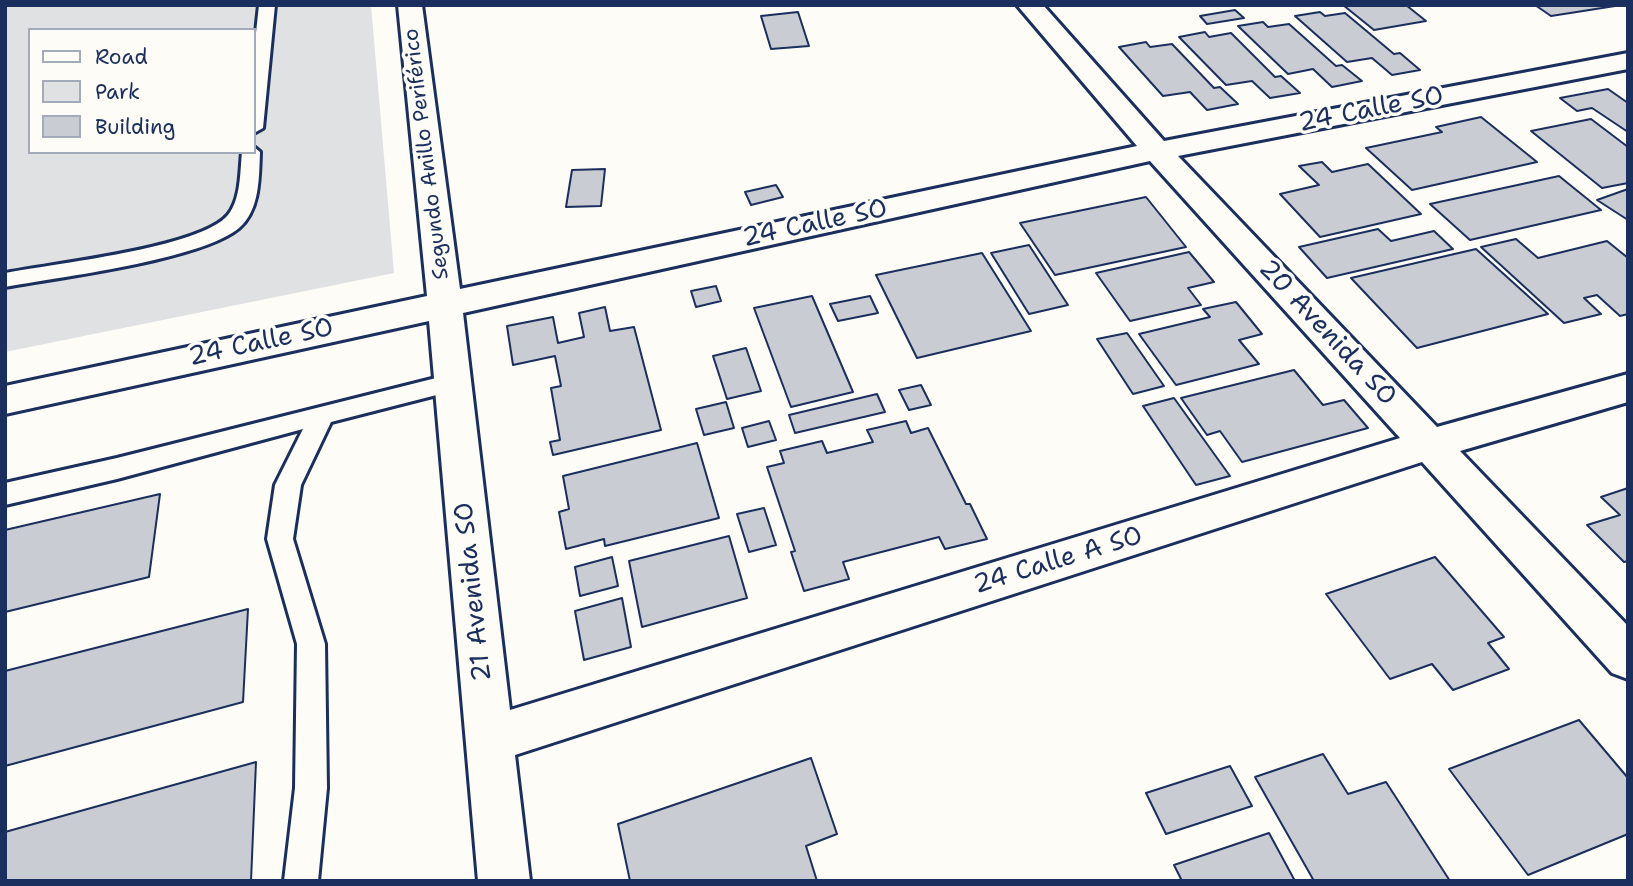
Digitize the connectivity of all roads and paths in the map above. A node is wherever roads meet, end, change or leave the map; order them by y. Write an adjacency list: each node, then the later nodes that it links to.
1 (267, 5): 5 (lane)
2 (410, 5): 9 (street, Segundo Anillo Periférico)
3 (1028, 5): 6 (street, 20 Avenida SO)
4 (1628, 61): 6 (street, 24 Calle SO)
5 (256, 109)
6 (1157, 151): 9 (street, 24 Calle SO); 14 (street, 20 Avenida SO)
7 (251, 154): 8 (lane)
8 (5, 280)
9 (445, 303): 10 (street, 21 Avenida SO); 12 (street, 24 Calle SO)
10 (452, 383): 13 (lane); 17 (street, 21 Avenida SO)
11 (1628, 388): 14 (street, 24 Calle A SO)
12 (5, 400)
13 (322, 415): 15 (lane); 18 (lane)
14 (1430, 444): 16 (street, 20 Avenida SO); 17 (street, 24 Calle A SO)
15 (5, 494)
16 (1628, 658)
17 (489, 740): 19 (street, 21 Avenida SO)
18 (301, 881)
19 (504, 881)

